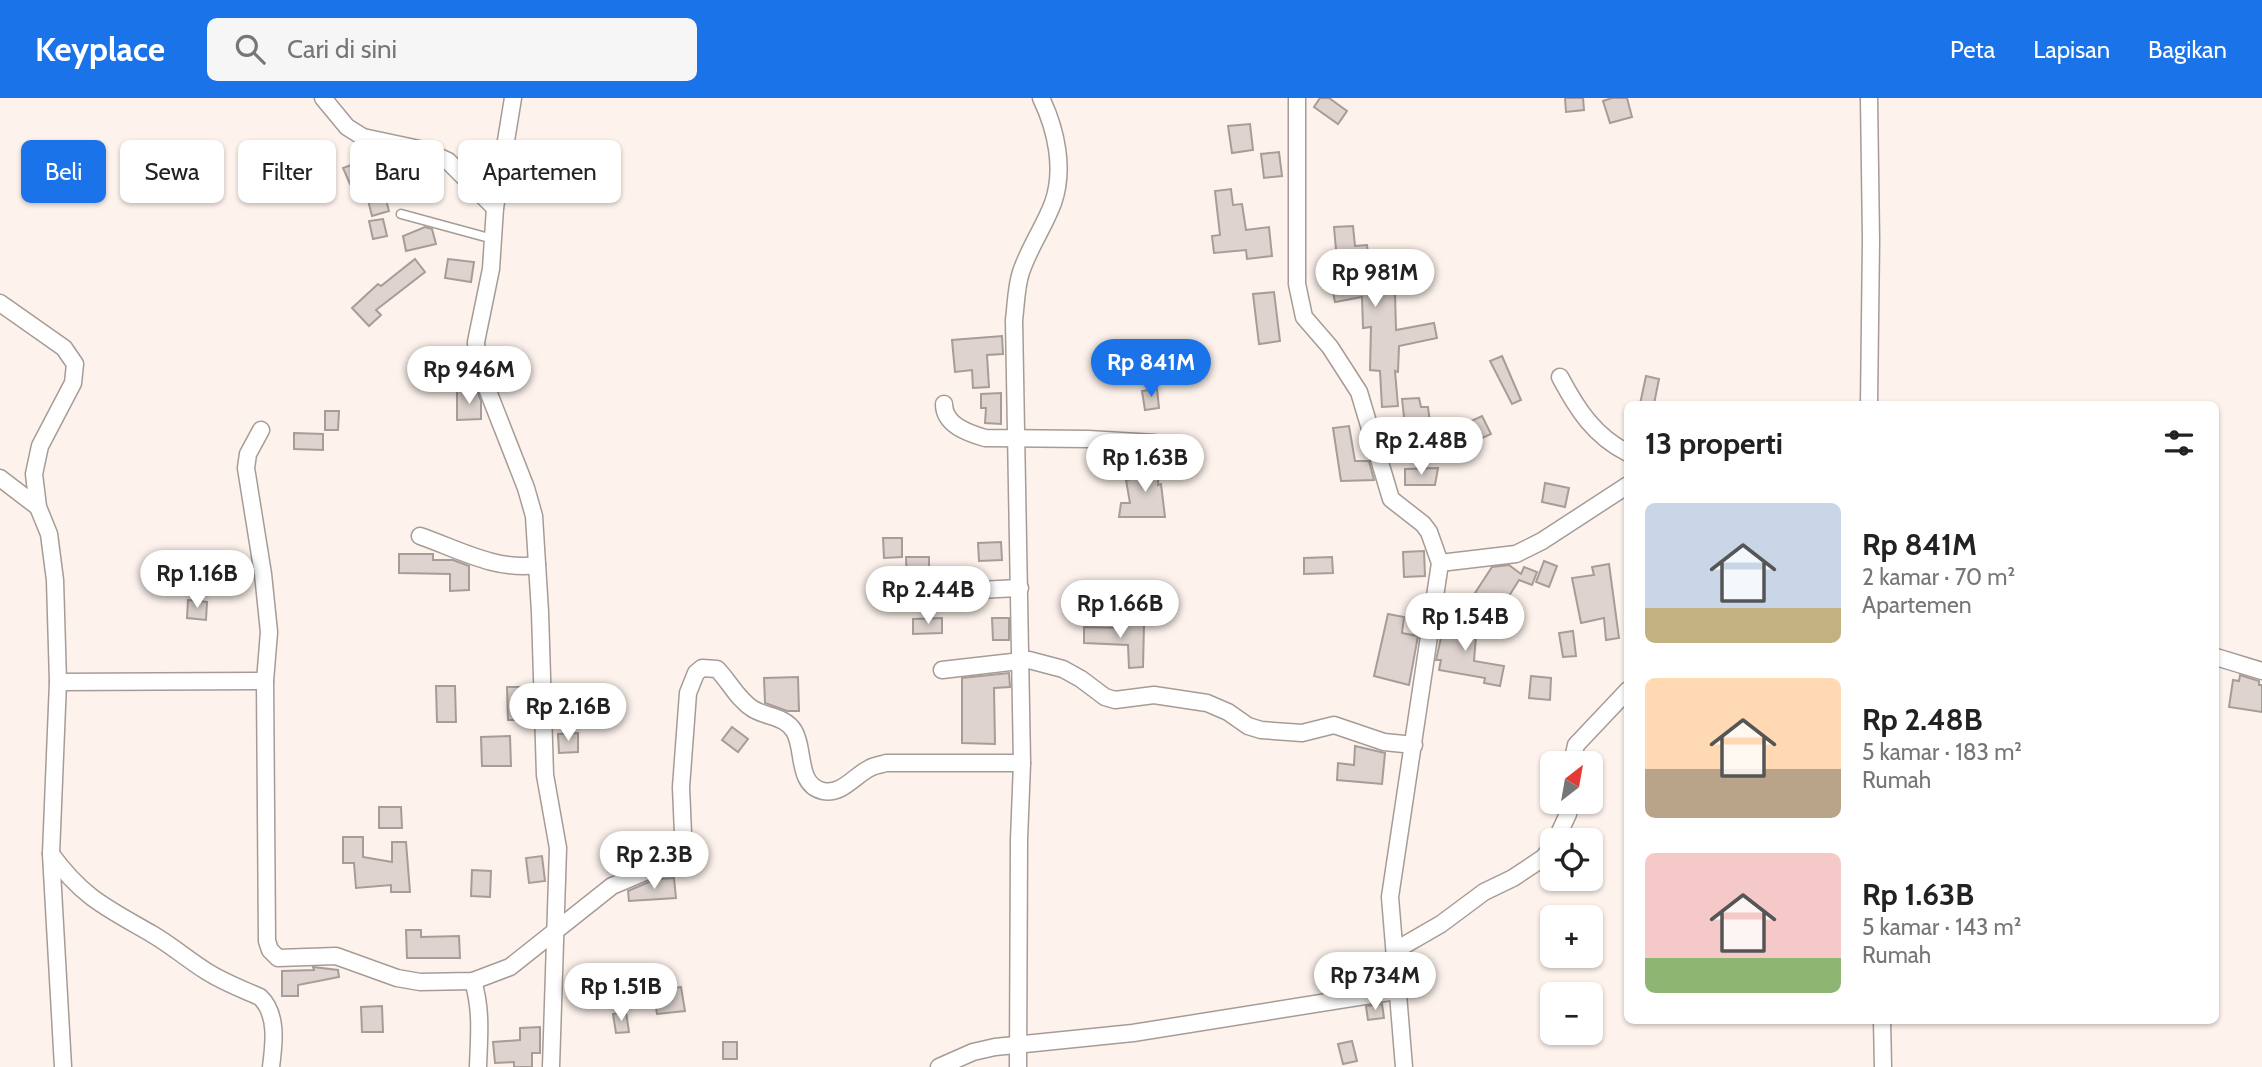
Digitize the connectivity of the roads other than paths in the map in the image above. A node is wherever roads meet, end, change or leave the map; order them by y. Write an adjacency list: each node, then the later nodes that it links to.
1 (323, 98): 6 (street)
2 (513, 98): 6 (street)
3 (1041, 98): 14 (street)
4 (1297, 98): 21 (street)
5 (1869, 98): 11 (street)
6 (495, 208): 8 (street)
7 (401, 214): 8 (lane)
8 (493, 239): 22 (street)
9 (0, 303): 19 (street)
10 (1560, 377): 16 (street)
11 (1869, 401)
12 (944, 404): 14 (street)
13 (261, 430): 29 (street)
14 (1017, 439): 15 (street); 23 (street)
15 (1155, 443)
16 (1624, 450)
17 (0, 478): 19 (street)
18 (1624, 488): 21 (street)
19 (38, 507): 30 (street)
20 (420, 536): 22 (street)
21 (1440, 563): 32 (street)
22 (537, 565): 37 (street)
23 (1020, 587): 24 (street); 26 (street)
24 (923, 602)
25 (2219, 658): 28 (street)
26 (1020, 660): 27 (street); 32 (street); 34 (street)
27 (942, 670)
28 (2262, 671)
29 (265, 681): 30 (street); 39 (street)
30 (58, 682): 35 (street)
31 (1624, 694): 33 (street)
32 (1414, 745): 38 (street)
33 (1575, 751)
34 (1022, 763): 37 (street); 42 (street)
35 (51, 854): 43 (street); 44 (street)
36 (1540, 860): 38 (street)
37 (557, 932): 39 (street); 46 (street)
38 (1395, 950): 40 (street)
39 (473, 981): 45 (street)
40 (1396, 991): 42 (street); 49 (street)
41 (1882, 1024): 50 (street)
42 (1017, 1045): 47 (street); 48 (street)
43 (63, 1067)
44 (271, 1067)
45 (478, 1067)
46 (551, 1067)
47 (939, 1067)
48 (1018, 1067)
49 (1404, 1067)
50 (1883, 1067)

